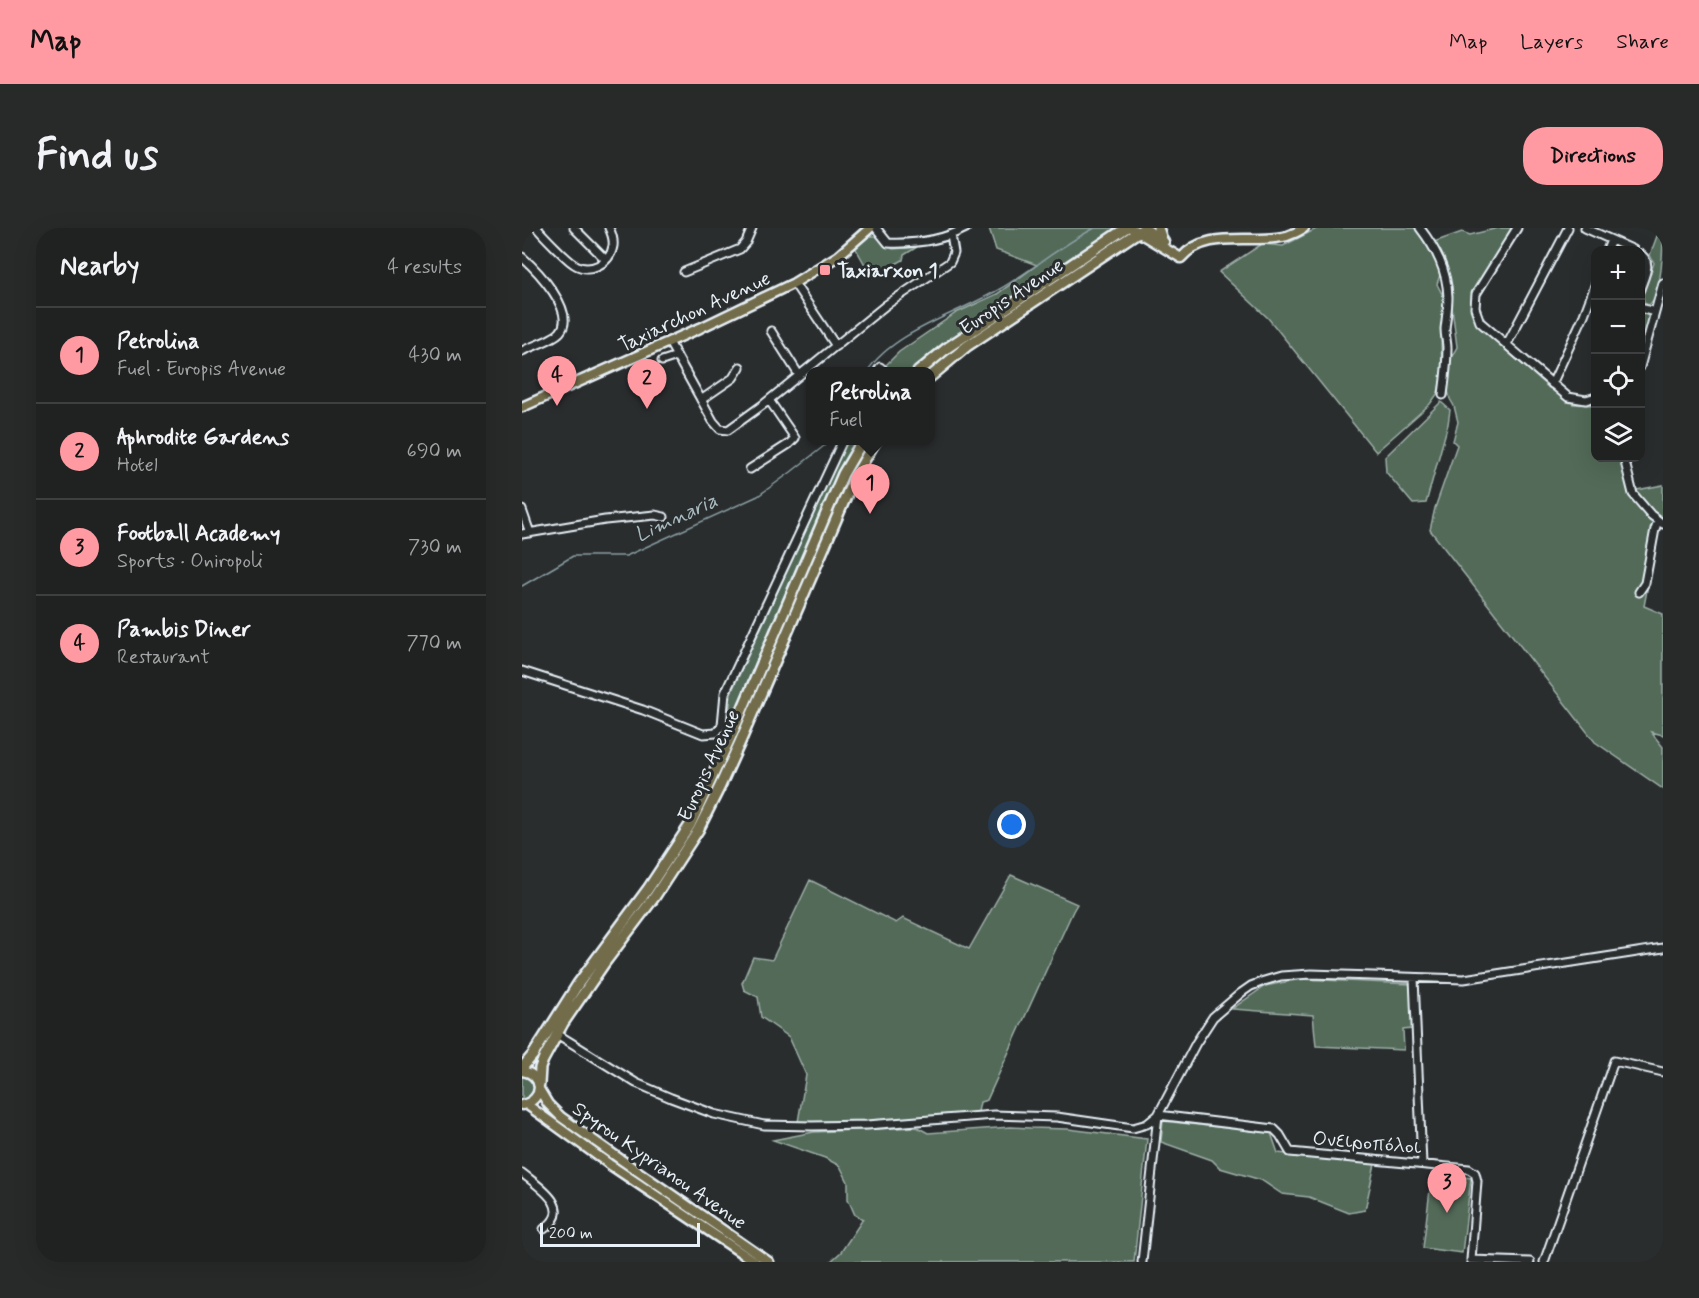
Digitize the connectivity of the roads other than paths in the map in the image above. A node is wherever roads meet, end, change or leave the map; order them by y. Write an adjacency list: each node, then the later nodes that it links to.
1 (537, 228): 24 (street)
2 (574, 228): 24 (street)
3 (609, 228): 24 (street)
4 (752, 228): 25 (street)
5 (870, 228): 27 (main road, Taxiarchon Avenue)
6 (876, 228): 16 (street)
7 (966, 228): 16 (street)
8 (1158, 228): 17 (highway)
9 (1305, 228): 23 (main road)
10 (1420, 228): 47 (street)
11 (1517, 228): 34 (street)
12 (1568, 228): 34 (street)
13 (1585, 228): 18 (street)
14 (1137, 229): 15 (highway, Europis Avenue); 17 (main road); 23 (main road); 44 (highway, Europis Avenue)
15 (1116, 231): 42 (highway, Europis Avenue)
16 (951, 235): 35 (street)
17 (1162, 240): 23 (main road)
18 (1611, 240): 19 (street); 20 (street)
19 (1609, 246)
20 (1625, 246)
21 (522, 257): 36 (street)
22 (1645, 257): 26 (street)
23 (1181, 258)
24 (606, 260)
25 (684, 272)
26 (1645, 275)
27 (794, 283): 33 (main road, Taxiarchon Avenue); 35 (street)
28 (1663, 284): 31 (street)
29 (1591, 296): 46 (street)
30 (1645, 309): 31 (street)
31 (1654, 312): 37 (street)
32 (771, 332): 45 (street)
33 (669, 342): 38 (street); 51 (main road, Taxiarchon Avenue)
34 (1507, 344): 46 (street)
35 (836, 346): 41 (street)
36 (522, 351)
37 (1644, 354)
38 (676, 356): 39 (street); 49 (street)
39 (662, 361)
40 (740, 367): 49 (street)
41 (809, 367)
42 (924, 367)
43 (806, 370): 45 (street)
44 (935, 373)
45 (799, 375): 50 (street)
46 (1552, 384): 48 (street)
47 (1443, 395)
48 (1591, 398)
49 (701, 400): 50 (street)
50 (769, 400): 56 (street)
51 (522, 407)
52 (841, 445): 62 (street)
53 (861, 445): 66 (highway, Europis Avenue)
54 (874, 445): 65 (highway, Europis Avenue)
55 (1625, 462): 59 (street)
56 (750, 469)
57 (522, 510): 60 (street)
58 (664, 517): 60 (street)
59 (1661, 523): 61 (street)
60 (526, 533)
61 (1639, 592)
62 (522, 670)
63 (1663, 948): 64 (street)
64 (1414, 978): 70 (street); 73 (street)
65 (557, 1034): 68 (highway, Europis Avenue); 71 (street)
66 (522, 1070): 68 (main road, Spyrou Kyprianou Avenue)
67 (1663, 1072): 80 (street)
68 (539, 1086): 69 (main road); 77 (main road, Spyrou Kyprianou Avenue)
69 (523, 1105): 76 (main road, Spyrou Kyprianou Avenue)
70 (1158, 1115): 71 (street); 72 (street); 73 (street, Ονειροπόλοι)
71 (1147, 1124): 72 (street)
72 (1155, 1138): 78 (street)
73 (1422, 1164): 79 (street, Ονειροπόλοι)
74 (522, 1173): 75 (street)
75 (543, 1229)
76 (755, 1262)
77 (769, 1262)
78 (1142, 1262)
79 (1530, 1262)
80 (1544, 1262)

